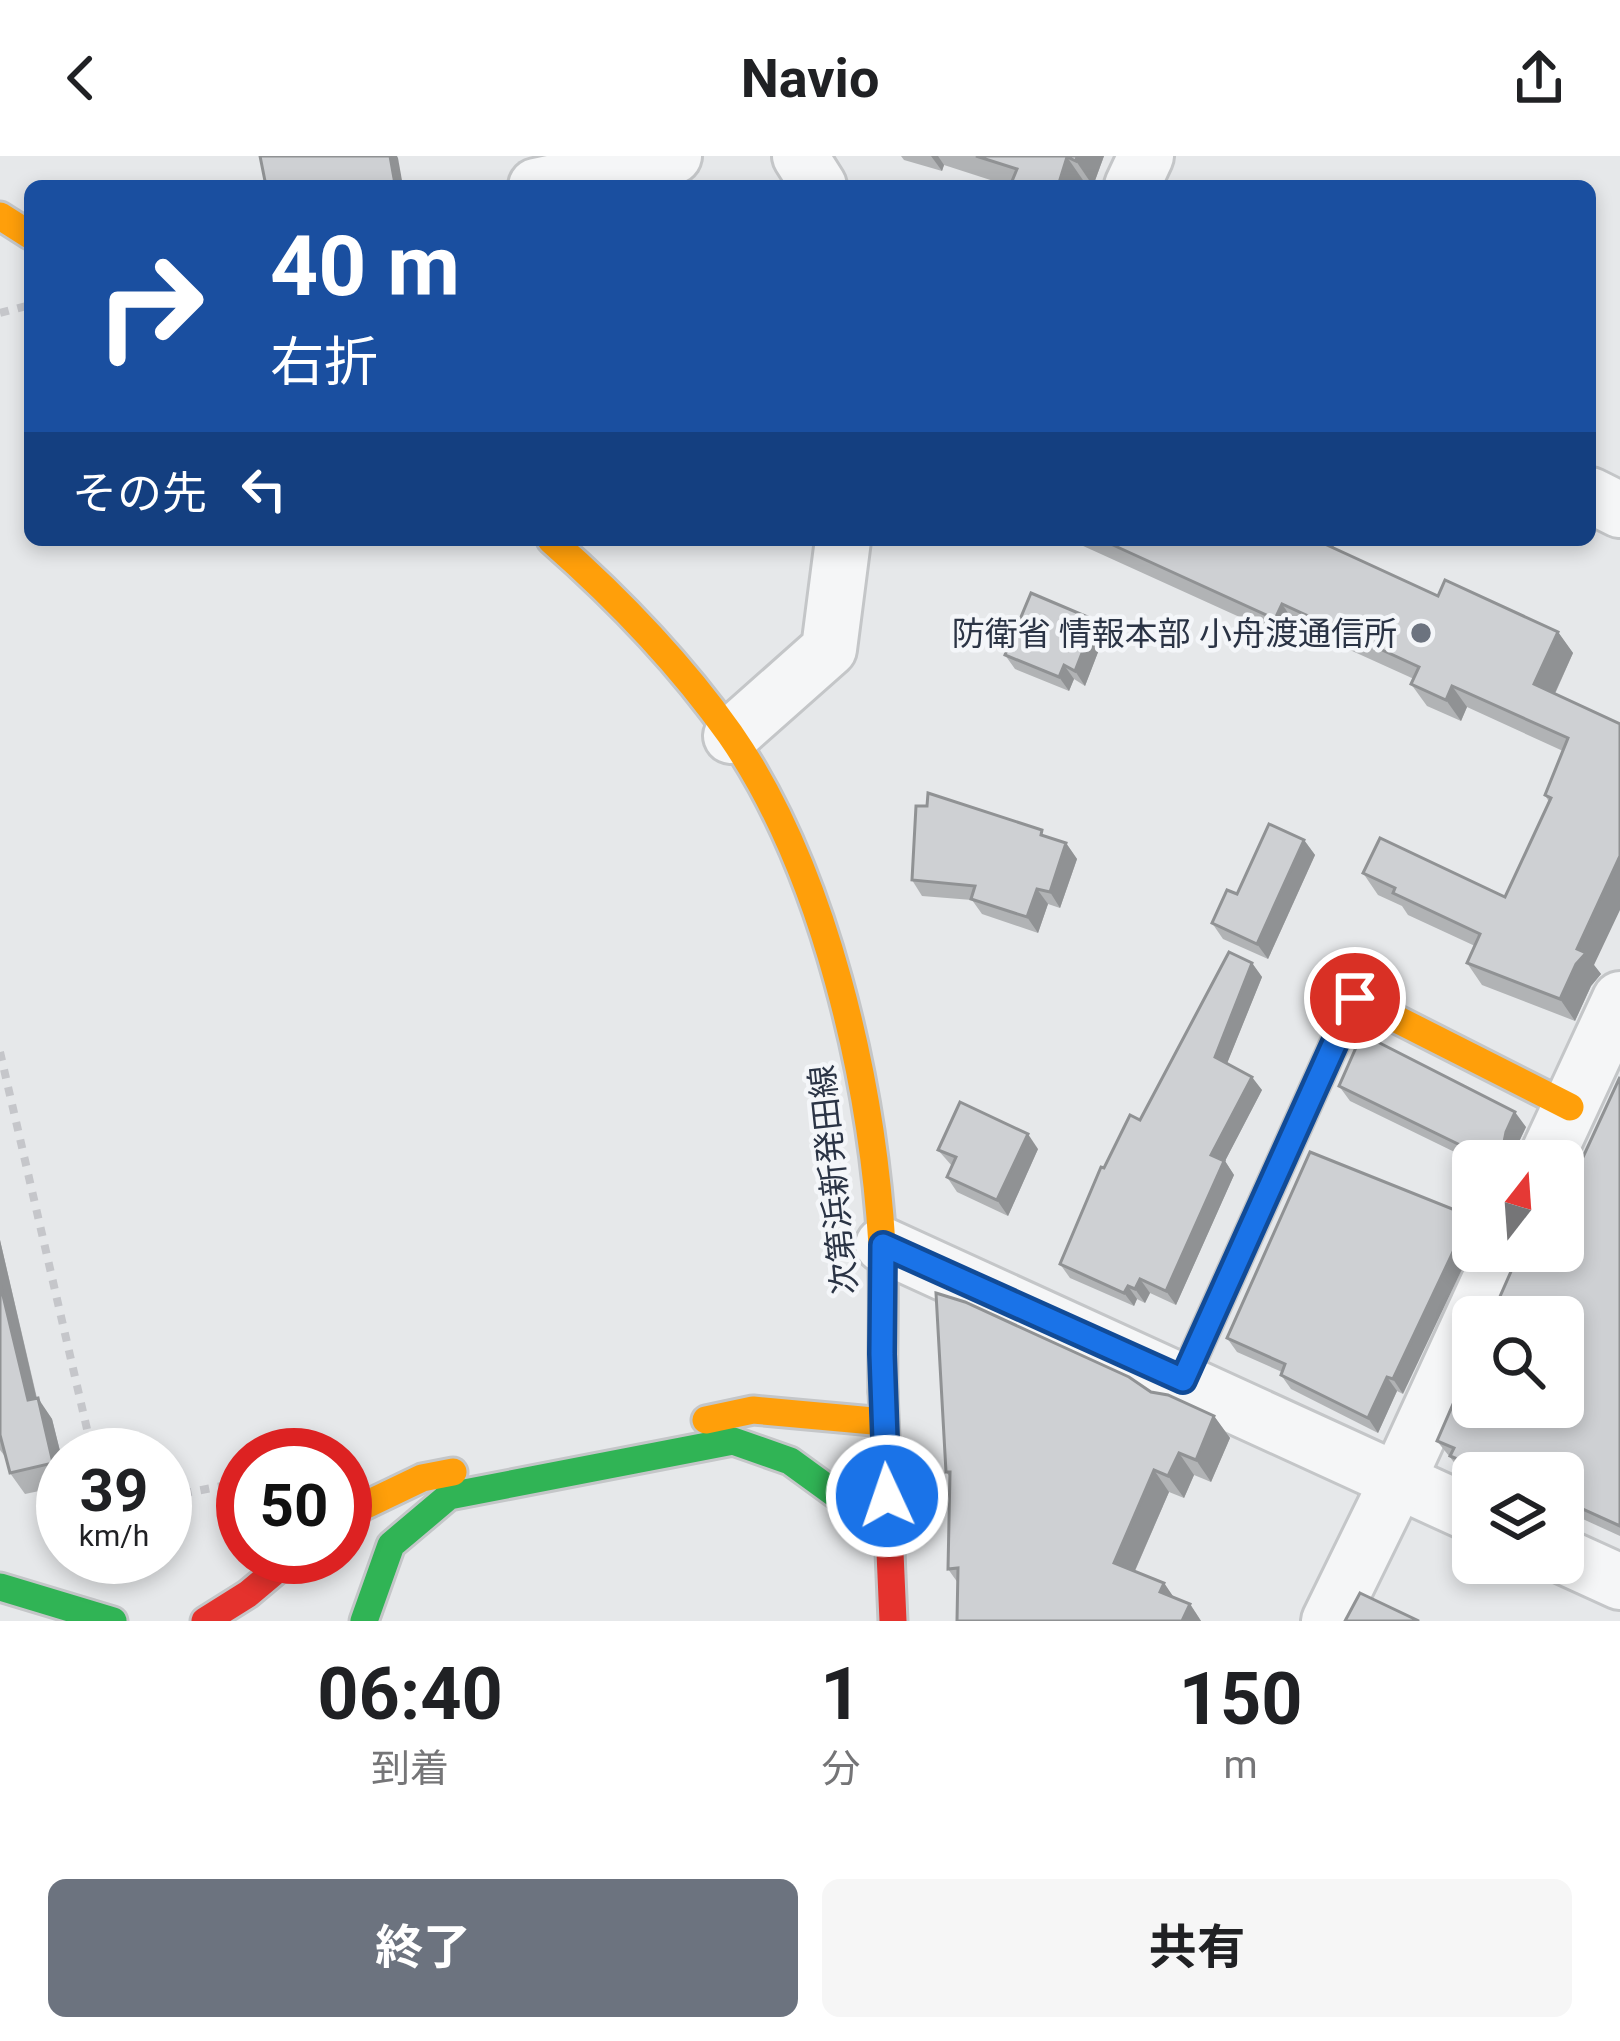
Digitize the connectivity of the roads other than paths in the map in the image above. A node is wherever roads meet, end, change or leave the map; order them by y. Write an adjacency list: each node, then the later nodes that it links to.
1 (674, 156): 2 (street)
2 (564, 180)
3 (558, 546): 5 (main road, 次第浜新発田線)
4 (842, 546): 5 (street)
5 (731, 736): 9 (main road, 次第浜新発田線)
6 (1620, 999): 7 (street)
7 (1570, 1107): 8 (street); 11 (main road)
8 (1555, 1140)
9 (883, 1245): 11 (street); 12 (main road, 次第浜新発田線)
10 (1493, 1272): 13 (street)
11 (1183, 1380): 13 (street)
12 (884, 1422): 14 (main road); 16 (main road, 次第浜新発田線)
13 (1397, 1480): 15 (street); 25 (street)
14 (372, 1502)
15 (1452, 1505)
16 (889, 1534): 23 (main road); 24 (main road, 次第浜新発田線)
17 (1584, 1566): 18 (street)
18 (1620, 1582)
19 (260, 1584): 22 (main road)
20 (0, 1587): 21 (main road)
21 (113, 1621)
22 (205, 1621)
23 (364, 1621)
24 (893, 1621)
25 (1329, 1621)

